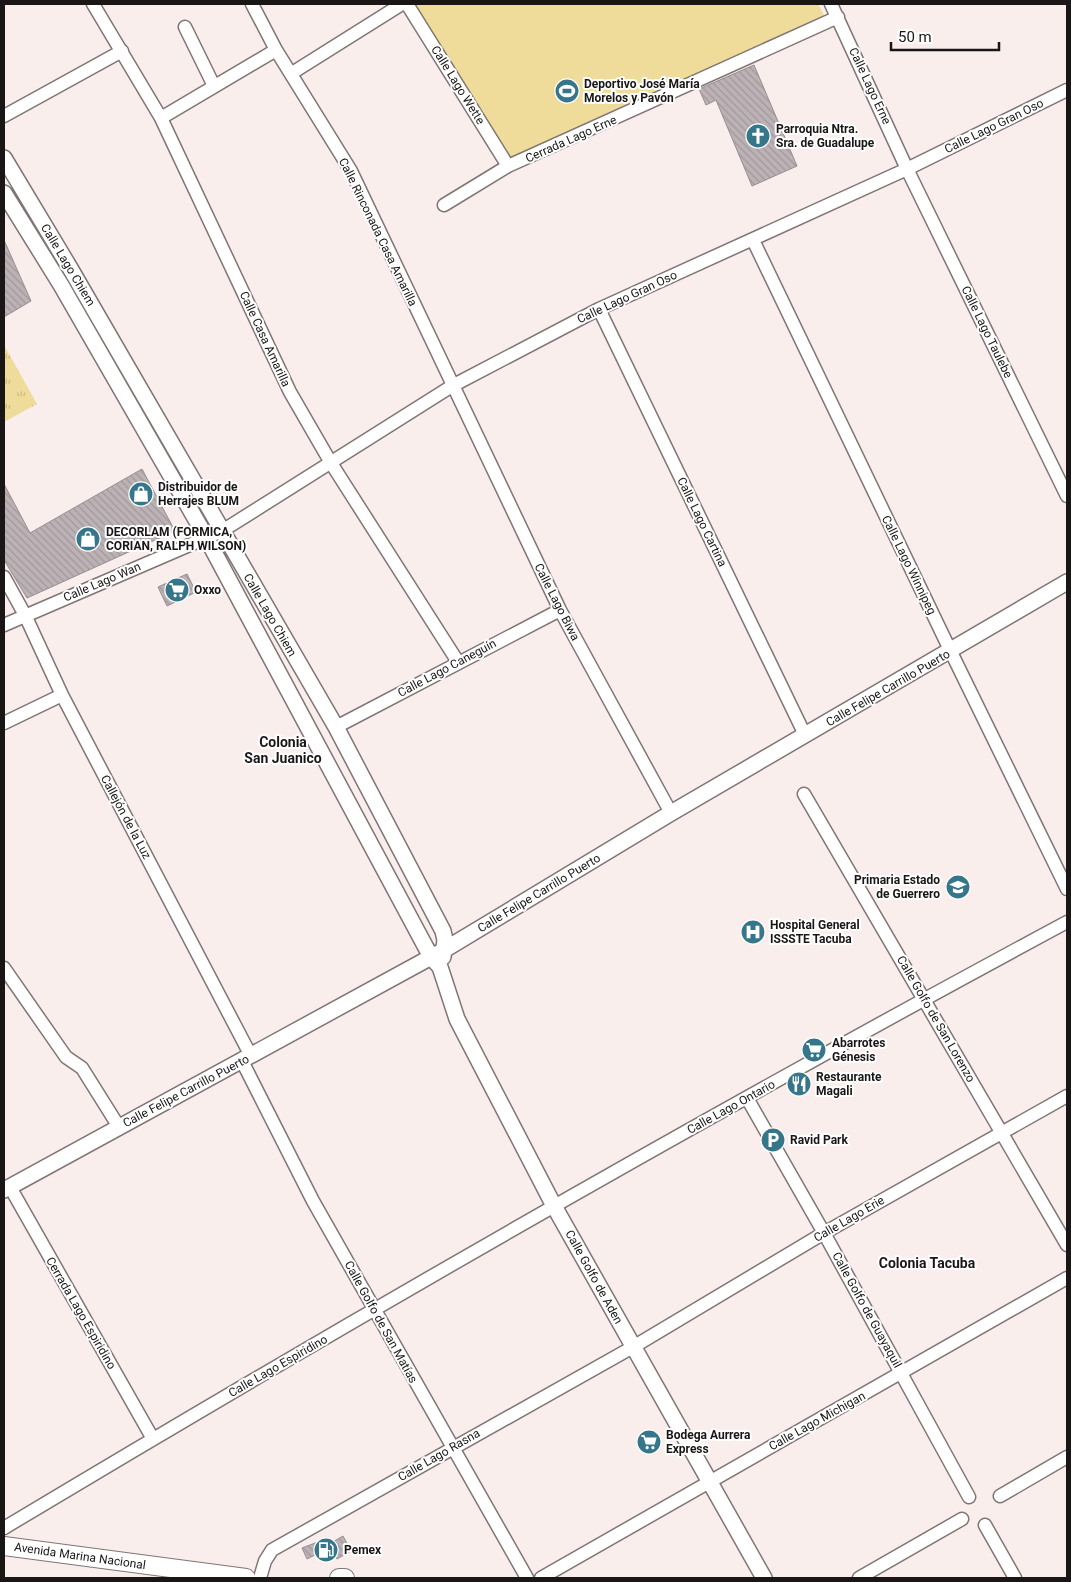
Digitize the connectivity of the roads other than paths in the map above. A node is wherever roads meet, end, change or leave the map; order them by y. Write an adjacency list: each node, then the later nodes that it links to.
1 (93, 4): 9 (street, Calle Casa Amarilla)
2 (252, 4): 8 (street, Calle Rinconada Casa Amarilla)
3 (402, 4): 10 (street)
4 (407, 4): 16 (street, Calle Lago Wette)
5 (831, 4): 6 (street, Calle Lago Erne)
6 (838, 17): 16 (street, Cerrada Lago Erne); 17 (street, Calle Lago Erne)
7 (185, 27): 11 (street)
8 (276, 50): 10 (street, Calle Rinconada Casa Amarilla); 11 (street)
9 (122, 51): 13 (street); 14 (street, Calle Casa Amarilla)
10 (292, 74): 22 (street, Calle Rinconada Casa Amarilla)
11 (214, 86): 14 (street)
12 (1067, 90): 17 (street, Calle Lago Gran Oso)
13 (4, 116)
14 (161, 118): 23 (street, Calle Casa Amarilla)
15 (4, 158): 25 (street, Calle Lago Chiem)
16 (508, 166): 19 (street, Cerrada Lago Erne)
17 (907, 168): 20 (street, Calle Lago Gran Oso); 24 (street, Calle Lago Taulebe)
18 (4, 193): 26 (street, Calle Lago Chiem)
19 (444, 205)
20 (754, 240): 21 (street, Calle Lago Gran Oso); 32 (street, Calle Lago Winnipeg)
21 (599, 309): 22 (street, Calle Lago Gran Oso); 37 (street, Calle Lago Cartina)
22 (452, 386): 23 (street, Calle Lago Gran Oso); 29 (street, Calle Lago Biwa)
23 (331, 463): 25 (street, Calle Lago Gran Oso); 33 (street, Calle Casa Amarilla)
24 (1067, 496)
25 (222, 532): 26 (street, Calle Lago Gran Oso); 36 (street, Calle Lago Chiem)
26 (206, 537): 30 (street, Calle Lago Wan); 42 (street, Calle Lago Chiem)
27 (4, 577): 30 (street, Callejón de la Luz)
28 (1067, 582): 32 (street, Calle Felipe Carrillo Puerto)
29 (560, 610): 33 (street, Calle Lago Caneguín); 39 (street, Calle Lago Biwa)
30 (25, 615): 31 (street, Calle Lago Wan); 34 (street, Callejón de la Luz)
31 (4, 625)
32 (951, 652): 37 (street, Calle Felipe Carrillo Puerto); 40 (street, Calle Lago Winnipeg)
33 (458, 662): 36 (street, Calle Lago Caneguín)
34 (62, 695): 35 (street); 45 (street, Callejón de la Luz)
35 (4, 723)
36 (336, 727): 42 (street, Calle Lago Chiem)
37 (805, 735): 39 (street, Calle Felipe Carrillo Puerto)
38 (804, 794): 44 (street, Calle Golfo de San Lorenzo)
39 (671, 813): 42 (street, Calle Felipe Carrillo Puerto)
40 (1067, 889)
41 (1067, 922): 44 (street, Calle Lago Ontario)
42 (439, 958): 45 (street, Calle Felipe Carrillo Puerto); 51 (street, Calle Golfo de Aden)
43 (4, 968): 48 (street)
44 (925, 998): 47 (street, Calle Lago Ontario); 49 (street, Calle Golfo de San Lorenzo)
45 (247, 1059): 48 (street, Calle Felipe Carrillo Puerto); 55 (street, Calle Golfo de San Matías)
46 (1067, 1096): 49 (street, Calle Lago Erie)
47 (747, 1098): 51 (street, Calle Lago Ontario); 52 (street, Calle Golfo de Guayaquil)
48 (119, 1127): 50 (street, Calle Felipe Carrillo Puerto)
49 (1003, 1133): 52 (street, Calle Lago Erie); 53 (street, Calle Golfo de San Lorenzo)
50 (7, 1188): 58 (street, Cerrada Lago Espiridino)
51 (554, 1206): 55 (street, Calle Lago Espiridino); 56 (street, Calle Golfo de Aden)
52 (824, 1233): 56 (street, Calle Lago Erie); 57 (street, Calle Golfo de Guayaquil)
53 (1067, 1245)
54 (1067, 1278): 57 (street, Calle Lago Michigan)
55 (374, 1310): 58 (street, Calle Lago Espiridino); 59 (street, Calle Golfo de San Matías)
56 (633, 1347): 59 (street, Calle Lago Rasna); 61 (street, Calle Golfo de Aden)
57 (902, 1374): 61 (street, Calle Lago Michigan); 63 (street, Calle Golfo de Guayaquil)
58 (153, 1439): 66 (street, Calle Lago Espiridino)
59 (452, 1447): 69 (street, Calle Lago Rasna); 72 (street, Calle Golfo de San Matías)
60 (1067, 1458): 62 (street)
61 (709, 1481): 73 (street, Calle Lago Michigan); 74 (street, Calle Golfo de Aden)
62 (1000, 1496)
63 (969, 1497)
64 (962, 1519): 75 (street)
65 (985, 1525): 76 (street)
66 (4, 1528)
67 (4, 1546): 68 (main road, Avenida Marina Nacional)
68 (246, 1578)
69 (260, 1578)
70 (339, 1578): 71 (main road)
71 (345, 1578)
72 (527, 1578)
73 (541, 1578)
74 (764, 1578)
75 (858, 1578)
76 (1016, 1578)

